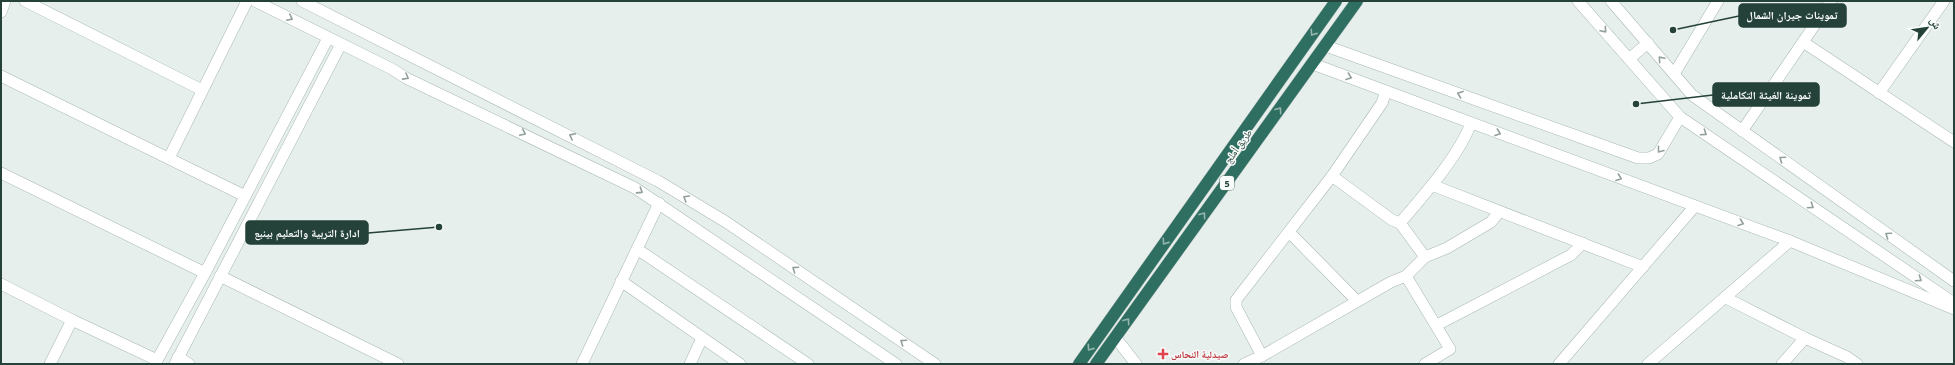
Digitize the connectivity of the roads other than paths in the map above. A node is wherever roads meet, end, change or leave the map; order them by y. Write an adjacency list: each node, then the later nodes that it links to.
1 (5, 1): 13 (street)
2 (26, 1): 23 (street)
3 (247, 1): 23 (street)
4 (255, 1): 14 (street, one-way to 14)
5 (302, 1): 73 (street, one-way to 5)
6 (1336, 1): 74 (highway, طريق أملج / 5, one-way to 74)
7 (1357, 1): 18 (highway, طريق أملج / 5)
8 (1578, 1): 19 (street, one-way to 19)
9 (1611, 1): 16 (street)
10 (1718, 1): 21 (street)
11 (1831, 1): 15 (street)
12 (1944, 1): 25 (street)
13 (1, 12)
14 (328, 38): 17 (street); 34 (street)
15 (1803, 42): 25 (street); 28 (street)
16 (1648, 43): 19 (street); 21 (street, one-way to 16)
17 (341, 44): 35 (street, one-way to 35); 48 (street)
18 (1326, 46): 20 (highway, طريق أملج / 5); 26 (street, one-way to 18)
19 (1629, 59): 26 (street)
20 (1313, 64): 24 (street, one-way to 24); 59 (highway, طريق أملج / 5, one-way to 20)
21 (1674, 74): 28 (street)
22 (1, 76): 30 (street)
23 (202, 90): 30 (street)
24 (1386, 91): 27 (street); 32 (street)
25 (1879, 93): 29 (street)
26 (1680, 117): 55 (street, one-way to 55)
27 (1471, 123): 33 (street); 36 (street, one-way to 36)
28 (1742, 130): 45 (street, one-way to 28)
29 (1954, 142)
30 (169, 158): 34 (street)
31 (1, 173): 46 (street)
32 (1332, 176): 38 (street); 39 (street)
33 (1432, 185): 37 (street); 38 (street)
34 (245, 196): 46 (street)
35 (659, 203): 42 (street); 72 (street)
36 (1695, 206): 40 (street, one-way to 40); 44 (street)
37 (1499, 212): 41 (street); 43 (street)
38 (1400, 223): 43 (street)
39 (1289, 232): 53 (street); 62 (street)
40 (1790, 241): 54 (street); 56 (street)
41 (1583, 243): 44 (street); 58 (street)
42 (637, 249): 50 (street); 71 (street)
43 (1424, 257): 49 (street)
44 (1643, 267): 79 (street)
45 (1934, 268): 47 (street); 51 (street)
46 (206, 273): 64 (street)
47 (1954, 275)
48 (220, 276): 63 (street); 67 (street)
49 (1406, 276): 58 (street); 62 (street)
50 (621, 281): 60 (street); 68 (street)
51 (1954, 282)
52 (1, 284): 57 (street)
53 (1354, 298)
54 (1726, 298): 61 (street); 80 (street)
55 (1954, 303)
56 (1954, 308)
57 (72, 320): 64 (street); 65 (street)
58 (1437, 325): 78 (street)
59 (1115, 337): 75 (highway, طريق أملج / 5); 76 (street)
60 (702, 338): 69 (street); 70 (street)
61 (1805, 338): 81 (street); 82 (street)
62 (1262, 356): 77 (street)
63 (176, 361): 66 (street)
64 (156, 362)
65 (50, 364)
66 (189, 364)
67 (398, 364)
68 (582, 364)
69 (690, 364)
70 (740, 364)
71 (808, 364)
72 (896, 364)
73 (935, 364)
74 (1079, 364)
75 (1096, 364)
76 (1136, 364)
77 (1244, 364)
78 (1425, 364)
79 (1559, 364)
80 (1648, 364)
81 (1782, 364)
82 (1858, 364)

